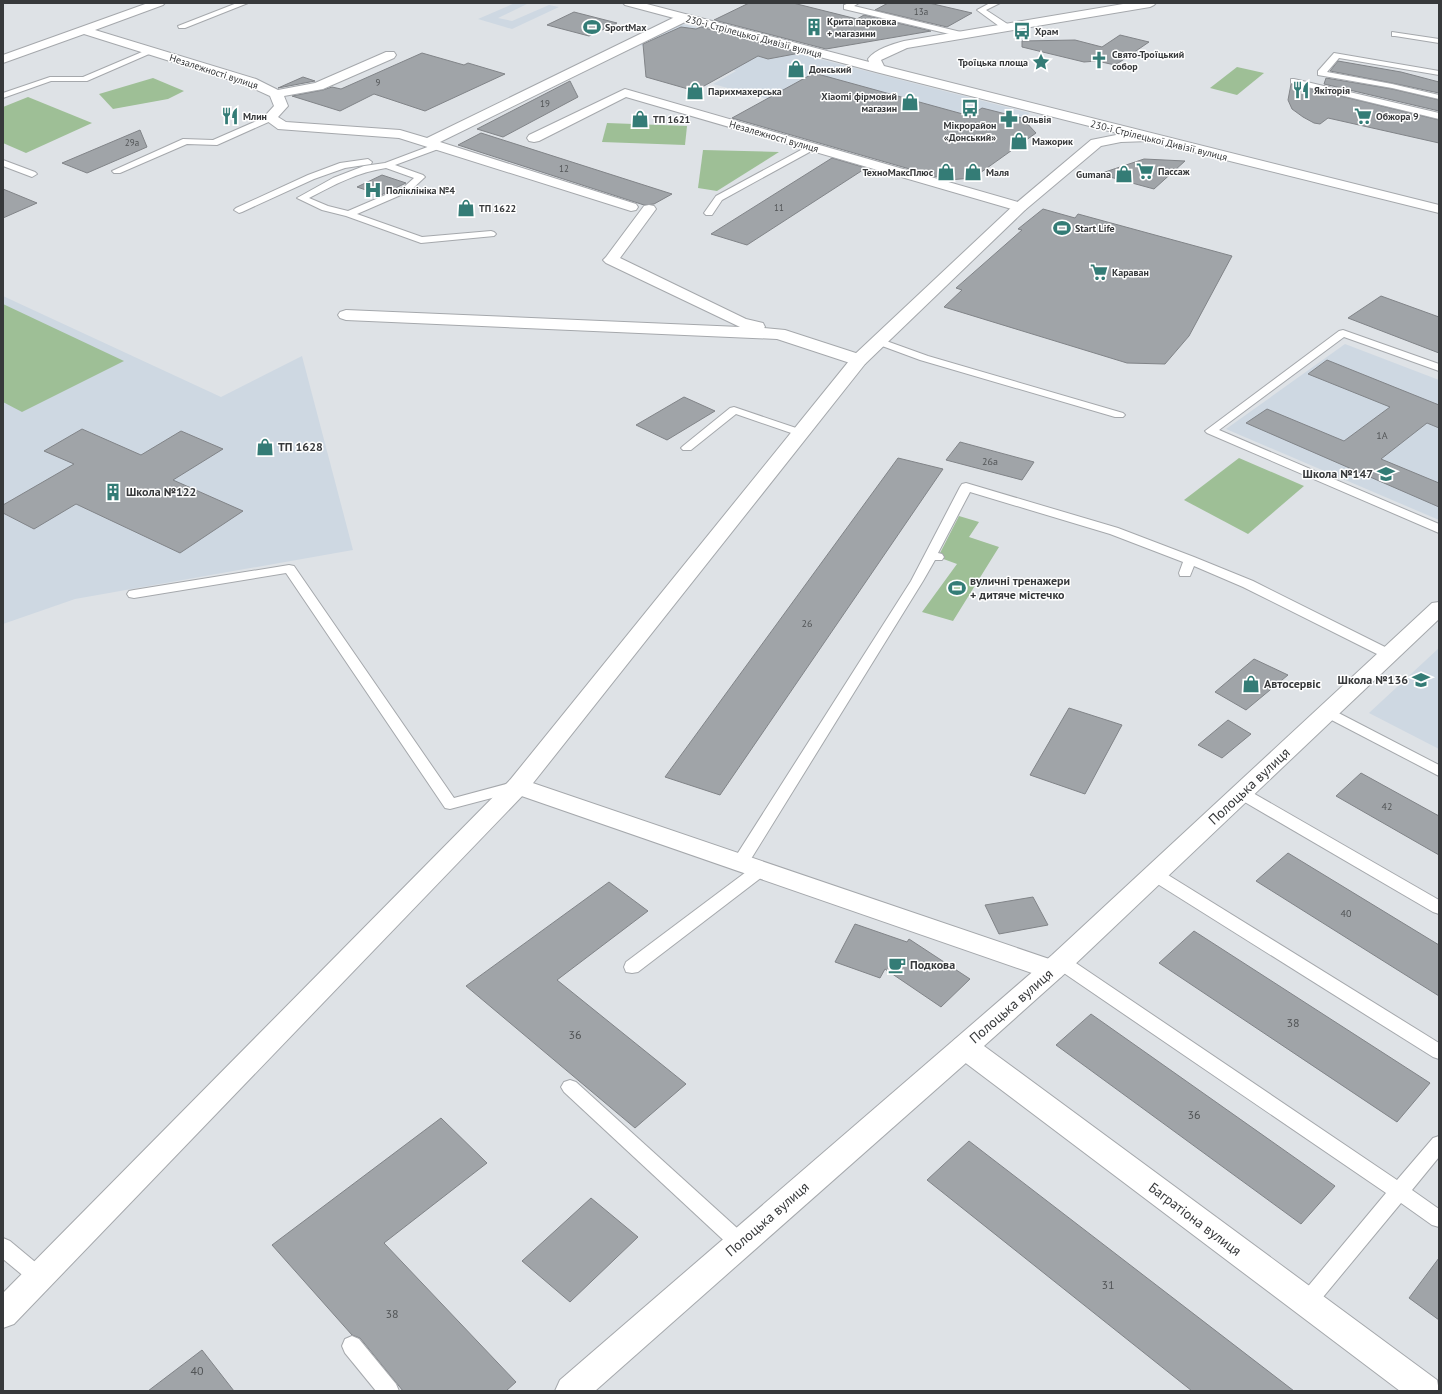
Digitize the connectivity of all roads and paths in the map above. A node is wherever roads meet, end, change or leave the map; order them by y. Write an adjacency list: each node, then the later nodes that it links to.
1 (159, 3): 10 (street)
2 (244, 3): 8 (lane)
3 (629, 3): 7 (street, 230-ї Стрілецької Дивізії вулиця)
4 (855, 3): 12 (lane)
5 (996, 3): 9 (lane)
6 (1150, 3): 9 (street)
7 (683, 18): 16 (street, 230-ї Стрілецької Дивізії вулиця); 30 (street)
8 (182, 26)
9 (1006, 28): 12 (street)
10 (83, 30): 15 (street, Незалежності вулиця); 18 (street)
11 (1395, 34): 13 (lane)
12 (962, 35): 14 (street)
13 (1439, 41)
14 (904, 45): 16 (street); 19 (street)
15 (152, 51): 22 (street, Незалежності вулиця); 23 (lane)
16 (824, 54): 19 (street, 230-ї Стрілецької Дивізії вулиця)
17 (390, 55): 22 (street)
18 (3, 59)
19 (880, 69): 27 (street, 230-ї Стрілецької Дивізії вулиця)
20 (1439, 73): 24 (lane)
21 (1294, 81): 25 (lane)
22 (276, 94): 26 (street)
23 (3, 96)
24 (1439, 97)
25 (1439, 116)
26 (270, 118): 30 (street); 35 (lane)
27 (1072, 118): 29 (street, 230-ї Стрілецької Дивізії вулиця); 31 (street)
28 (534, 138): 32 (street, Незалежності вулиця)
29 (1148, 138): 31 (street); 40 (street, 230-ї Стрілецької Дивізії вулиця)
30 (429, 143): 34 (lane); 37 (street); 41 (lane)
31 (1096, 143): 38 (street)
32 (812, 147): 38 (street, Незалежності вулиця); 42 (lane)
33 (3, 163): 36 (lane)
34 (387, 165): 43 (lane); 43 (lane)
35 (117, 171)
36 (32, 174)
37 (631, 207)
38 (1020, 207): 47 (street)
39 (650, 209): 46 (street)
40 (1439, 209)
41 (239, 210)
42 (709, 213)
43 (349, 214): 44 (lane)
44 (491, 234)
45 (346, 315): 46 (street)
46 (779, 334): 48 (street)
47 (878, 341): 48 (street); 50 (lane)
48 (859, 360): 51 (street)
49 (1439, 368): 53 (lane)
50 (1119, 415)
51 (801, 433): 52 (lane); 61 (street)
52 (687, 448)
53 (1439, 529)
54 (1190, 560): 55 (lane); 58 (lane); 63 (lane)
55 (1185, 572)
56 (134, 594): 61 (lane)
57 (1439, 608): 58 (street, Полоцька вулиця)
58 (1388, 654): 59 (street, Полоцька вулиця)
59 (1327, 712): 60 (lane); 62 (street, Полоцька вулиця)
60 (1439, 771)
61 (518, 786): 63 (street); 76 (street)
62 (1241, 793): 64 (street, Полоцька вулиця); 65 (lane)
63 (750, 866): 66 (street); 67 (lane)
64 (1154, 874): 66 (street, Полоцька вулиця); 69 (lane)
65 (1439, 908)
66 (1056, 966): 68 (street, Полоцька вулиця); 72 (lane)
67 (632, 967)
68 (965, 1047): 74 (street, Полоцька вулиця); 77 (street, Багратіона вулиця)
69 (1439, 1052)
70 (570, 1087): 74 (lane)
71 (1439, 1144): 72 (lane)
72 (1399, 1192): 73 (lane); 77 (lane)
73 (1439, 1219)
74 (740, 1243): 81 (street, Полоцька вулиця)
75 (3, 1247): 76 (lane)
76 (40, 1277): 78 (street)
77 (1307, 1302): 82 (street, Багратіона вулиця)
78 (3, 1314)
79 (352, 1346): 80 (lane)
80 (389, 1391)
81 (571, 1391)
82 (1426, 1391)

